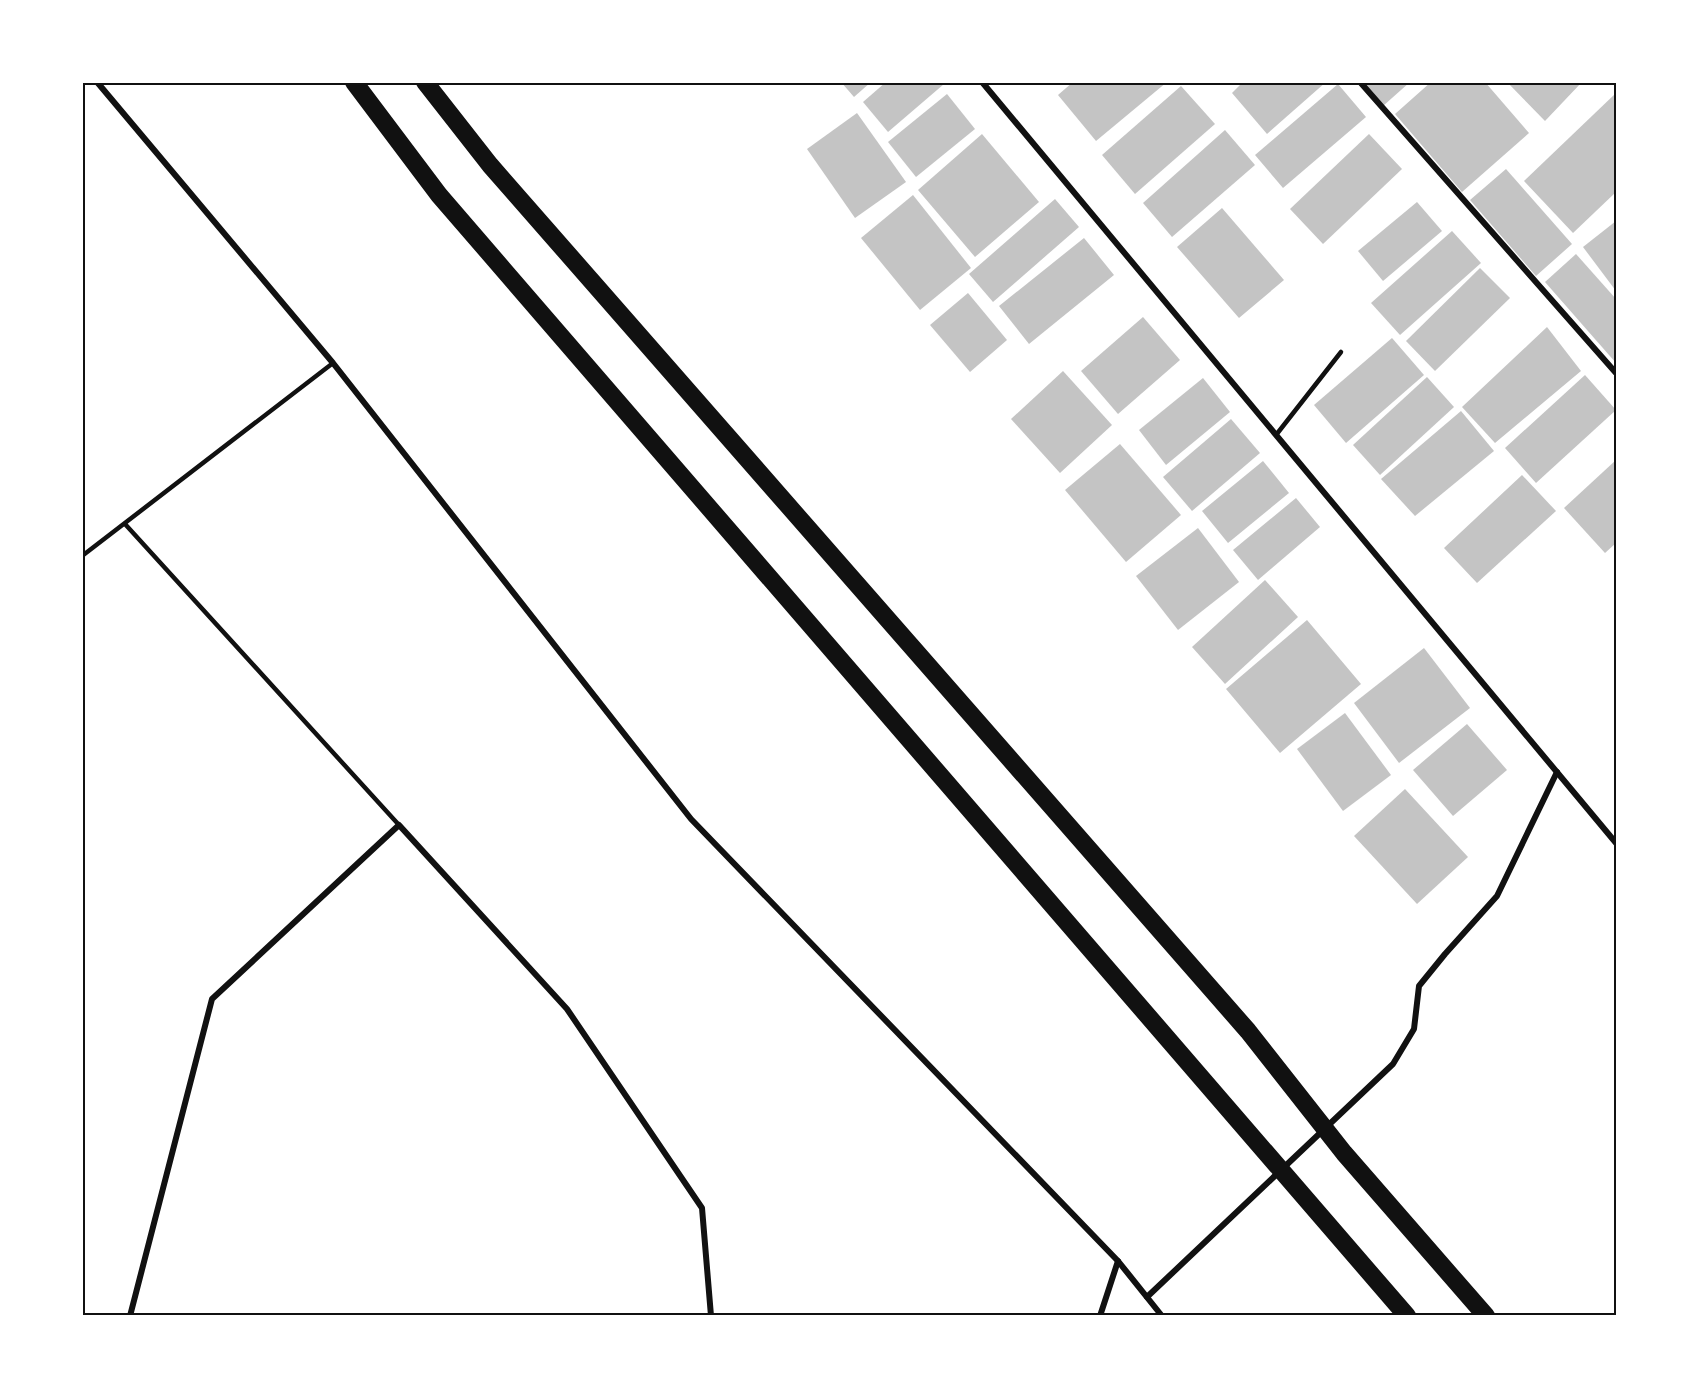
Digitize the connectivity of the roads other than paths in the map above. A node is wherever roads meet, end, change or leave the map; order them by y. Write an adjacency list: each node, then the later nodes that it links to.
1 (97, 82): 7 (street)
2 (354, 82): 21 (highway)
3 (425, 82): 22 (highway)
4 (982, 82): 9 (street)
5 (1360, 82): 8 (street)
6 (1341, 352): 9 (lane)
7 (333, 363): 10 (lane); 15 (street)
8 (1617, 373)
9 (1276, 435): 12 (street)
10 (125, 524): 11 (lane); 13 (lane)
11 (82, 556)
12 (1557, 772): 14 (street); 16 (street)
13 (399, 825): 17 (street); 18 (street)
14 (1617, 843)
15 (1118, 1261): 16 (street); 19 (street)
16 (1147, 1297): 20 (street)
17 (130, 1316)
18 (711, 1316)
19 (1100, 1316)
20 (1162, 1316)
21 (1407, 1316)
22 (1485, 1316)

